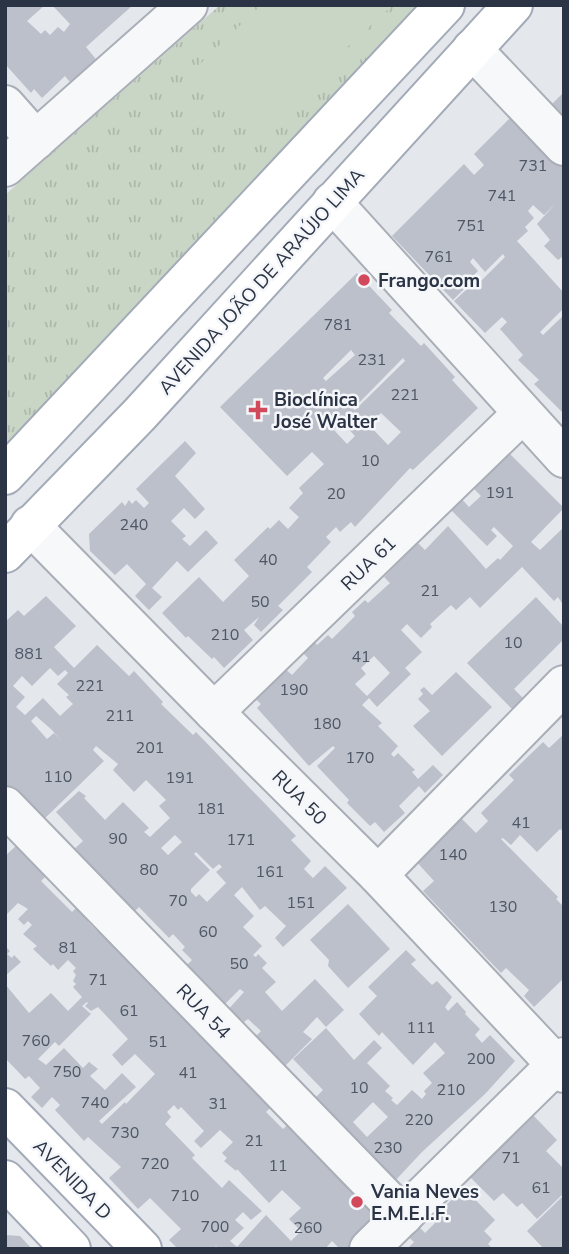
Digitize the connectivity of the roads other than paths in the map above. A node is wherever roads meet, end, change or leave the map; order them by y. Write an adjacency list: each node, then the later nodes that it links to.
1 (188, 5): 6 (street)
2 (445, 5): 12 (main road)
3 (513, 5): 4 (main road, AVENIDA JOÃO DE ARAÚJO LIMA)
4 (472, 49): 7 (street); 9 (main road, AVENIDA JOÃO DE ARAÚJO LIMA)
5 (5, 105): 6 (street)
6 (36, 140): 8 (street)
7 (564, 146)
8 (5, 167)
9 (332, 202): 10 (street); 13 (main road, AVENIDA JOÃO DE ARAÚJO LIMA)
10 (522, 414): 11 (street); 15 (street, RUA 61)
11 (564, 458)
12 (5, 475)
13 (18, 539): 15 (street, RUA 50)
14 (564, 685): 17 (street)
15 (214, 712): 17 (street, RUA 50)
16 (5, 806): 21 (street, RUA 54)
17 (379, 875): 18 (street, RUA 50)
18 (561, 1065): 21 (street)
19 (5, 1108): 23 (main road, AVENIDA D)
20 (11, 1198): 22 (main road)
21 (403, 1216): 24 (street)
22 (71, 1249)
23 (142, 1249)
24 (369, 1249)

